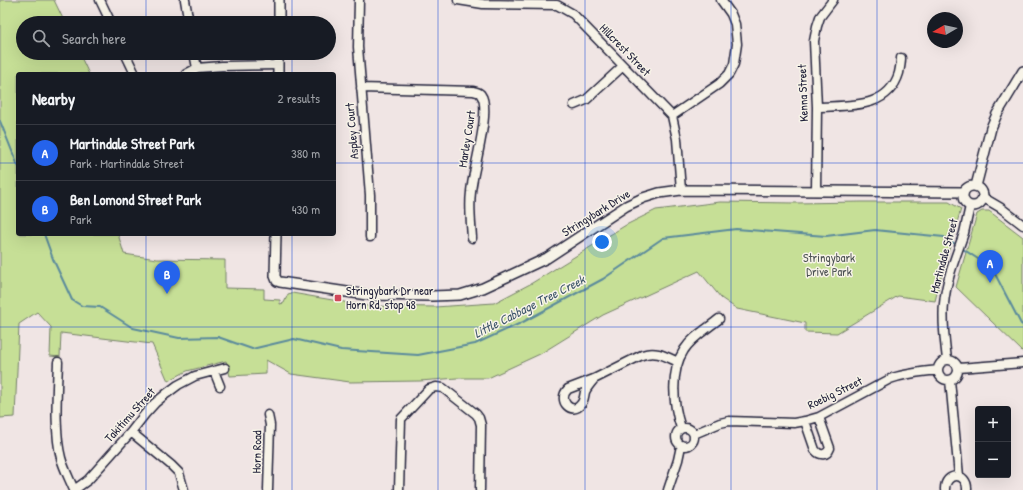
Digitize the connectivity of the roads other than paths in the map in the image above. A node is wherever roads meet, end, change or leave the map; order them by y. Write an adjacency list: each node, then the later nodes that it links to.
1 (100, 0): 9 (street)
2 (185, 0): 10 (street)
3 (279, 0): 11 (street)
4 (359, 0): 22 (street, Aspley Court)
5 (458, 0): 8 (street, Hillcrest Street)
6 (721, 0): 25 (street)
7 (833, 0): 24 (street, Kenna Street)
8 (558, 2): 15 (street, Hillcrest Street)
9 (108, 16)
10 (188, 16)
11 (279, 16)
12 (901, 58): 24 (street)
13 (128, 60): 19 (street)
14 (195, 60): 16 (street)
15 (623, 66): 23 (street); 25 (street, Hillcrest Street)
16 (197, 68): 17 (street); 20 (street)
17 (278, 70)
18 (1023, 71): 21 (street)
19 (134, 72)
20 (190, 72)
21 (1020, 81): 26 (street)
22 (361, 88): 34 (street, Aspley Court); 35 (street, Marley Court)
23 (574, 105)
24 (817, 107): 28 (street, Kenna Street)
25 (672, 116): 27 (street)
26 (976, 186): 29 (street, Stringybark Drive); 30 (street)
27 (681, 190): 28 (street, Stringybark Drive); 33 (street, Stringybark Drive)
28 (816, 191): 29 (street, Stringybark Drive)
29 (963, 192): 31 (street)
30 (984, 198): 31 (street); 32 (street)
31 (970, 206): 37 (street, Martindale Street)
32 (1023, 225)
33 (276, 236)
34 (370, 237)
35 (472, 238)
36 (719, 320): 39 (street)
37 (947, 360): 42 (street); 43 (street)
38 (58, 362): 56 (street)
39 (678, 362): 45 (street); 51 (street)
40 (1023, 363): 42 (street)
41 (225, 368): 44 (street, Takitimu Street)
42 (958, 368): 46 (street)
43 (938, 370): 46 (street); 49 (street, Roebig Street)
44 (214, 371): 47 (street); 52 (street, Takitimu Street)
45 (594, 379)
46 (950, 380): 55 (street)
47 (220, 386)
48 (268, 415): 58 (street, Horn Road)
49 (819, 417): 50 (street, Roebig Street); 50 (street)
50 (805, 421): 53 (street, Roebig Street)
51 (681, 428): 53 (street); 54 (street)
52 (131, 432): 56 (street, Takitimu Street); 57 (street)
53 (694, 434): 54 (street, Roebig Street)
54 (681, 446): 61 (street)
55 (959, 476): 62 (street); 63 (street)
56 (74, 490)
57 (184, 490)
58 (268, 490)
59 (399, 490): 60 (street)
60 (480, 490)
61 (668, 490)
62 (945, 490)
63 (967, 490)

